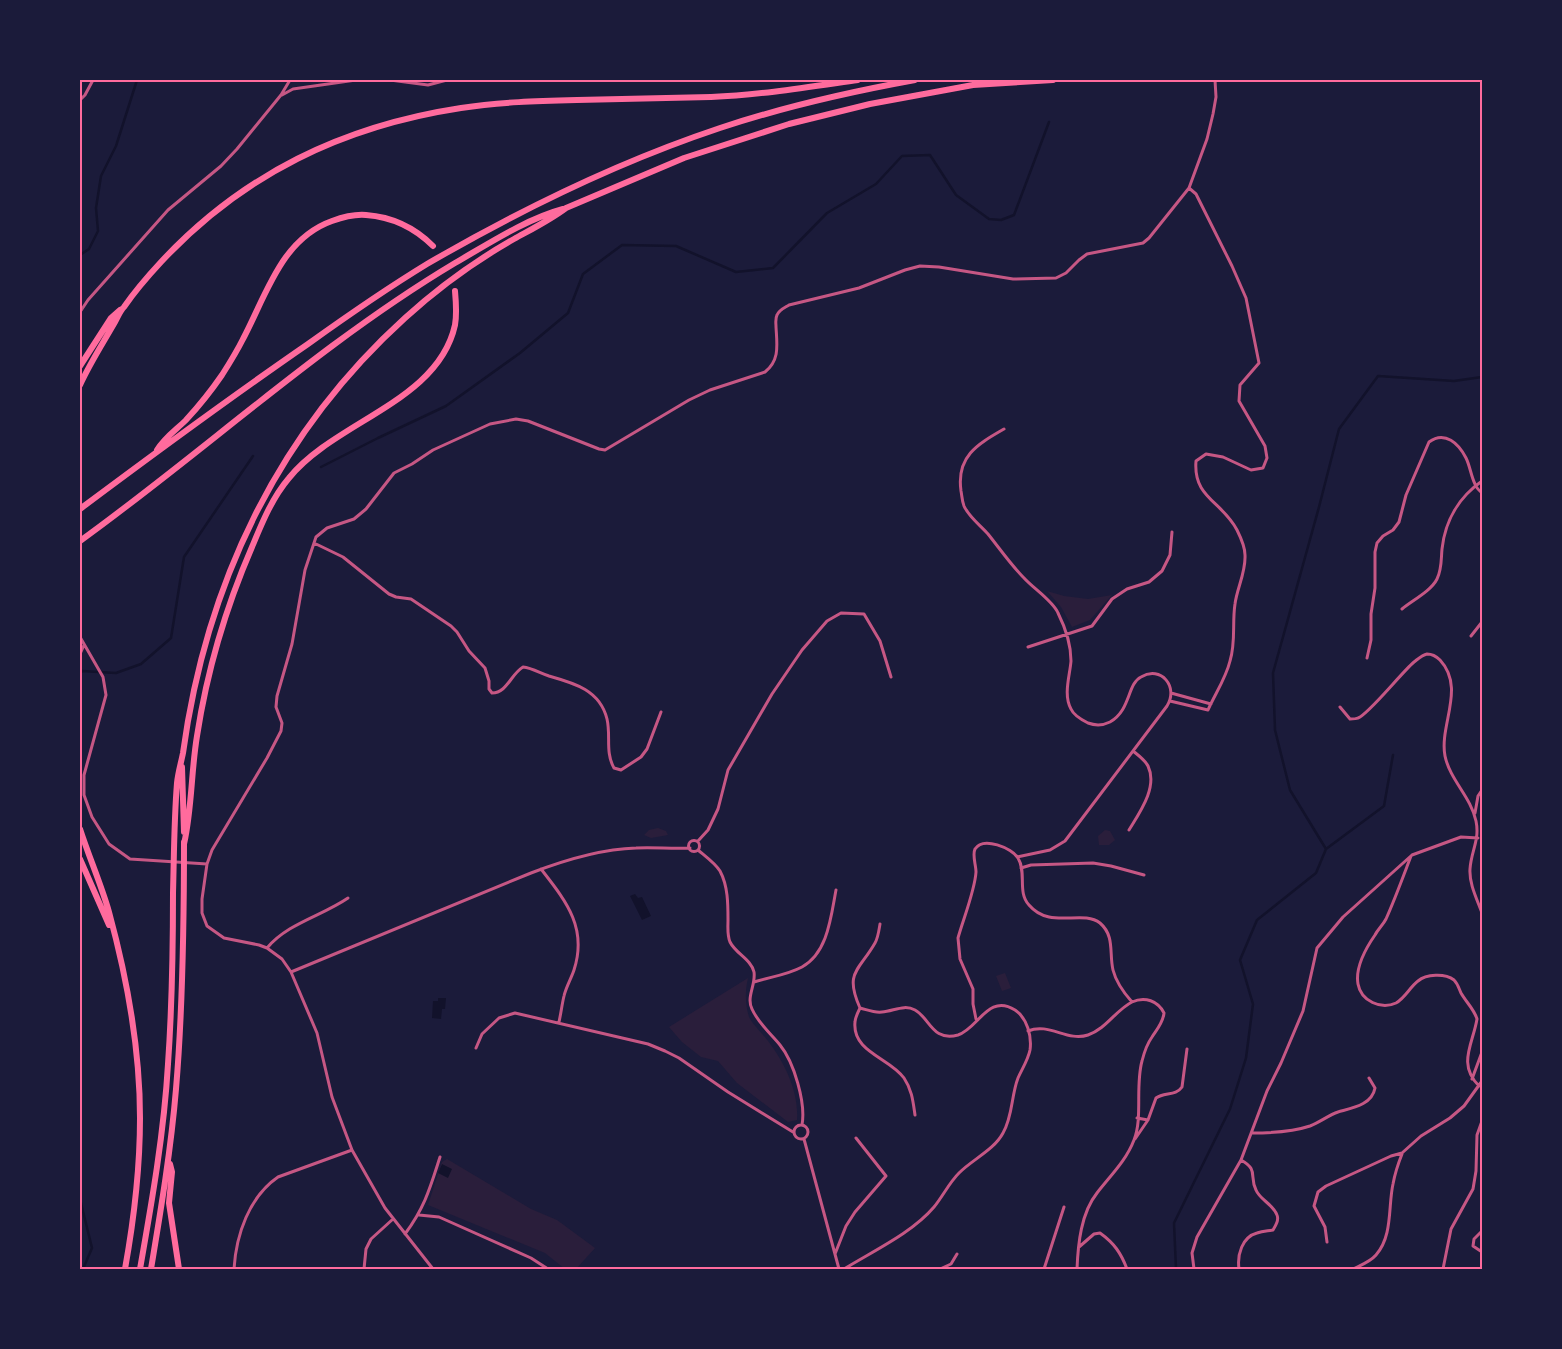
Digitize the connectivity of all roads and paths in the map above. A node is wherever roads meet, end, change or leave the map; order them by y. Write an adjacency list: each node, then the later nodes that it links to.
1 (93, 80): 11 (street)
2 (290, 80): 10 (street)
3 (356, 80): 10 (street)
4 (390, 80): 5 (street)
5 (446, 80)
6 (858, 80): 16 (highway)
7 (915, 80): 21 (highway)
8 (1053, 80): 13 (highway)
9 (1215, 80): 12 (street)
10 (281, 95): 17 (street)
11 (80, 100)
12 (1189, 188): 28 (street); 41 (street)
13 (566, 208): 27 (highway); 45 (highway)
14 (433, 246): 21 (highway)
15 (455, 291): 54 (highway)
16 (122, 308): 18 (highway); 19 (highway)
17 (80, 312)
18 (80, 366)
19 (80, 384)
20 (1004, 429): 31 (street)
21 (155, 453): 25 (highway)
22 (1482, 482): 23 (street)
23 (1476, 486): 24 (street); 29 (street); 37 (street)
24 (1482, 493)
25 (80, 509)
26 (1172, 532): 31 (street)
27 (80, 541)
28 (314, 543): 43 (street); 60 (street)
29 (1402, 609)
30 (1482, 622): 32 (street)
31 (1066, 634): 35 (street); 39 (street)
32 (1471, 636)
33 (80, 637): 34 (street)
34 (84, 644): 36 (street); 60 (street)
35 (1028, 647)
36 (80, 654)
37 (1367, 658)
38 (891, 677): 53 (street)
39 (1171, 693): 40 (street); 41 (street)
40 (1170, 701): 41 (street); 44 (street)
41 (1211, 704)
42 (1340, 707): 47 (street)
43 (661, 712)
44 (1134, 751): 51 (street); 58 (street)
45 (182, 761): 54 (highway); 111 (highway)
46 (1482, 790): 47 (street)
47 (1474, 814): 49 (street)
48 (1482, 822): 49 (street)
49 (1477, 824): 52 (street)
50 (80, 829): 68 (highway)
51 (1129, 830)
52 (1478, 838): 57 (street); 66 (street)
53 (698, 841): 55 (street); 56 (street)
54 (184, 844): 96 (highway)
55 (690, 848): 56 (street); 62 (street)
56 (698, 850): 71 (street)
57 (1412, 855): 81 (street); 90 (street)
58 (1017, 857): 61 (street); 74 (street)
59 (80, 859): 68 (highway)
60 (207, 864): 69 (street)
61 (1022, 868): 63 (street); 72 (street)
62 (541, 869): 70 (street); 75 (street)
63 (1144, 875)
64 (836, 890): 71 (street)
65 (348, 898): 69 (street)
66 (1482, 913)
67 (880, 924): 73 (street)
68 (113, 933): 110 (highway)
69 (267, 948): 70 (street)
70 (291, 972): 94 (street)
71 (754, 982): 88 (street)
72 (1132, 1002): 76 (street); 85 (street)
73 (860, 1008): 74 (street); 84 (street)
74 (976, 1019): 76 (street)
75 (559, 1022): 77 (street); 89 (street)
76 (1028, 1030): 119 (street)
77 (476, 1048)
78 (1187, 1049): 86 (street)
79 (1482, 1052): 81 (street)
80 (1369, 1078): 90 (street)
81 (1472, 1079): 83 (street)
82 (1482, 1081): 83 (street)
83 (1479, 1086): 95 (street)
84 (914, 1115)
85 (1137, 1118): 86 (street); 93 (street)
86 (1148, 1120): 93 (street)
87 (1482, 1121): 127 (street)
88 (802, 1125): 89 (street); 92 (street)
89 (793, 1132): 92 (street)
90 (1252, 1134): 98 (street)
91 (856, 1138): 107 (street)
92 (804, 1139): 107 (street)
93 (1135, 1139): 105 (street)
94 (352, 1150): 101 (street); 114 (street)
95 (1402, 1153): 104 (street); 126 (street)
96 (169, 1155): 112 (highway); 113 (highway)
97 (440, 1157): 100 (street)
98 (1241, 1160): 124 (street); 125 (street)
99 (1064, 1207): 121 (street)
100 (419, 1214): 103 (street); 117 (street)
101 (393, 1219): 103 (street); 115 (street)
102 (1482, 1231): 106 (street)
103 (405, 1234): 116 (street)
104 (1327, 1242)
105 (1079, 1248): 109 (street); 123 (street)
106 (1482, 1252)
107 (835, 1254): 118 (street)
108 (957, 1254): 120 (street)
109 (1077, 1267): 122 (street)
110 (125, 1269)
111 (140, 1269)
112 (151, 1269)
113 (179, 1269)
114 (234, 1269)
115 (364, 1269)
116 (433, 1269)
117 (548, 1269)
118 (839, 1269)
119 (844, 1269)
120 (940, 1269)
121 (1044, 1269)
122 (1073, 1269)
123 (1126, 1269)
124 (1194, 1269)
125 (1239, 1269)
126 (1353, 1269)
127 (1443, 1269)

